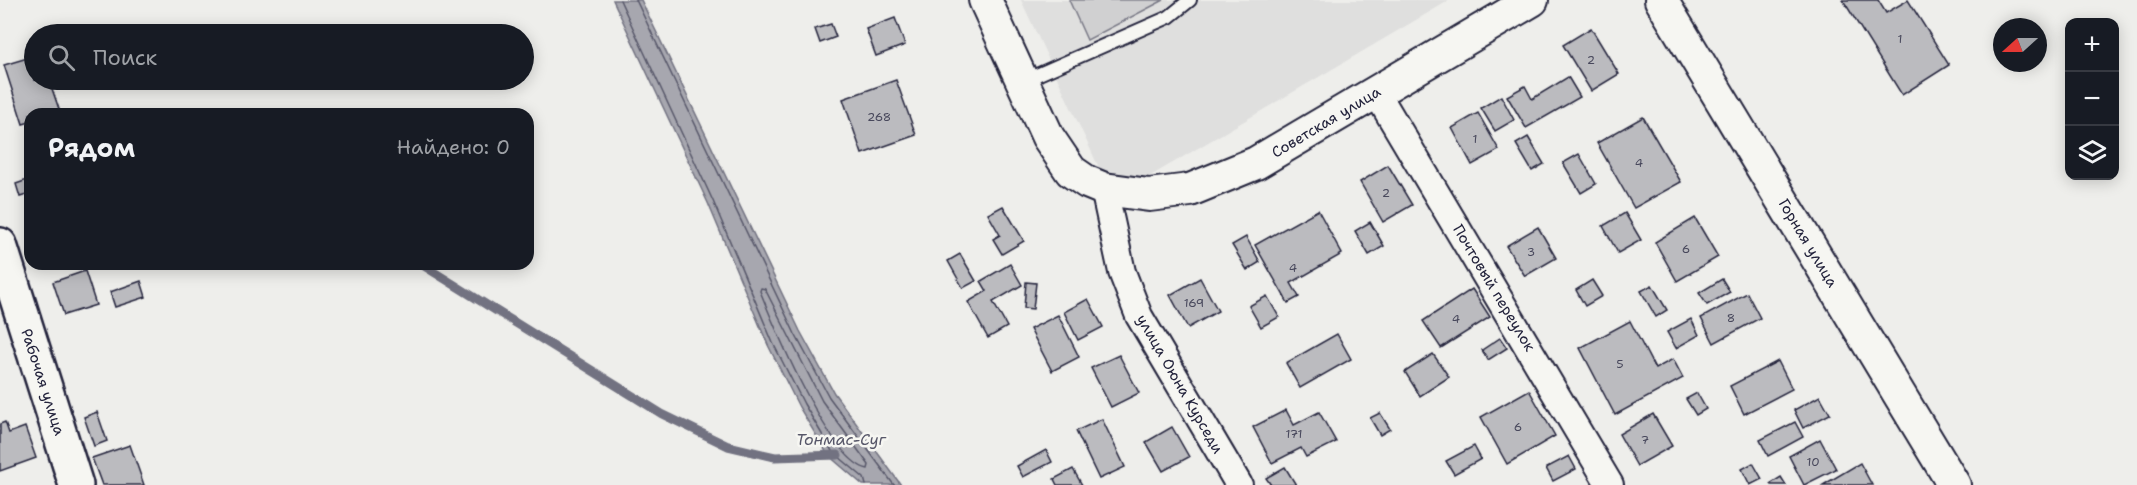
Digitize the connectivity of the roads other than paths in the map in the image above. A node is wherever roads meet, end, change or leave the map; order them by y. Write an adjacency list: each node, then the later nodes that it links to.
1 (985, 0): 5 (street)
2 (1190, 0): 5 (lane)
3 (1532, 0): 6 (street, Советская улица)
4 (1661, 0): 12 (street, Горная улица)
5 (1023, 81): 7 (street)
6 (1376, 92): 7 (street, Советская улица); 11 (street, Почтовый переулок)
7 (1104, 189): 10 (street, улица Оюна Курседи)
8 (0, 245): 9 (main road, Рабочая улица)
9 (76, 485)
10 (1239, 485)
11 (1610, 485)
12 (1954, 485)

